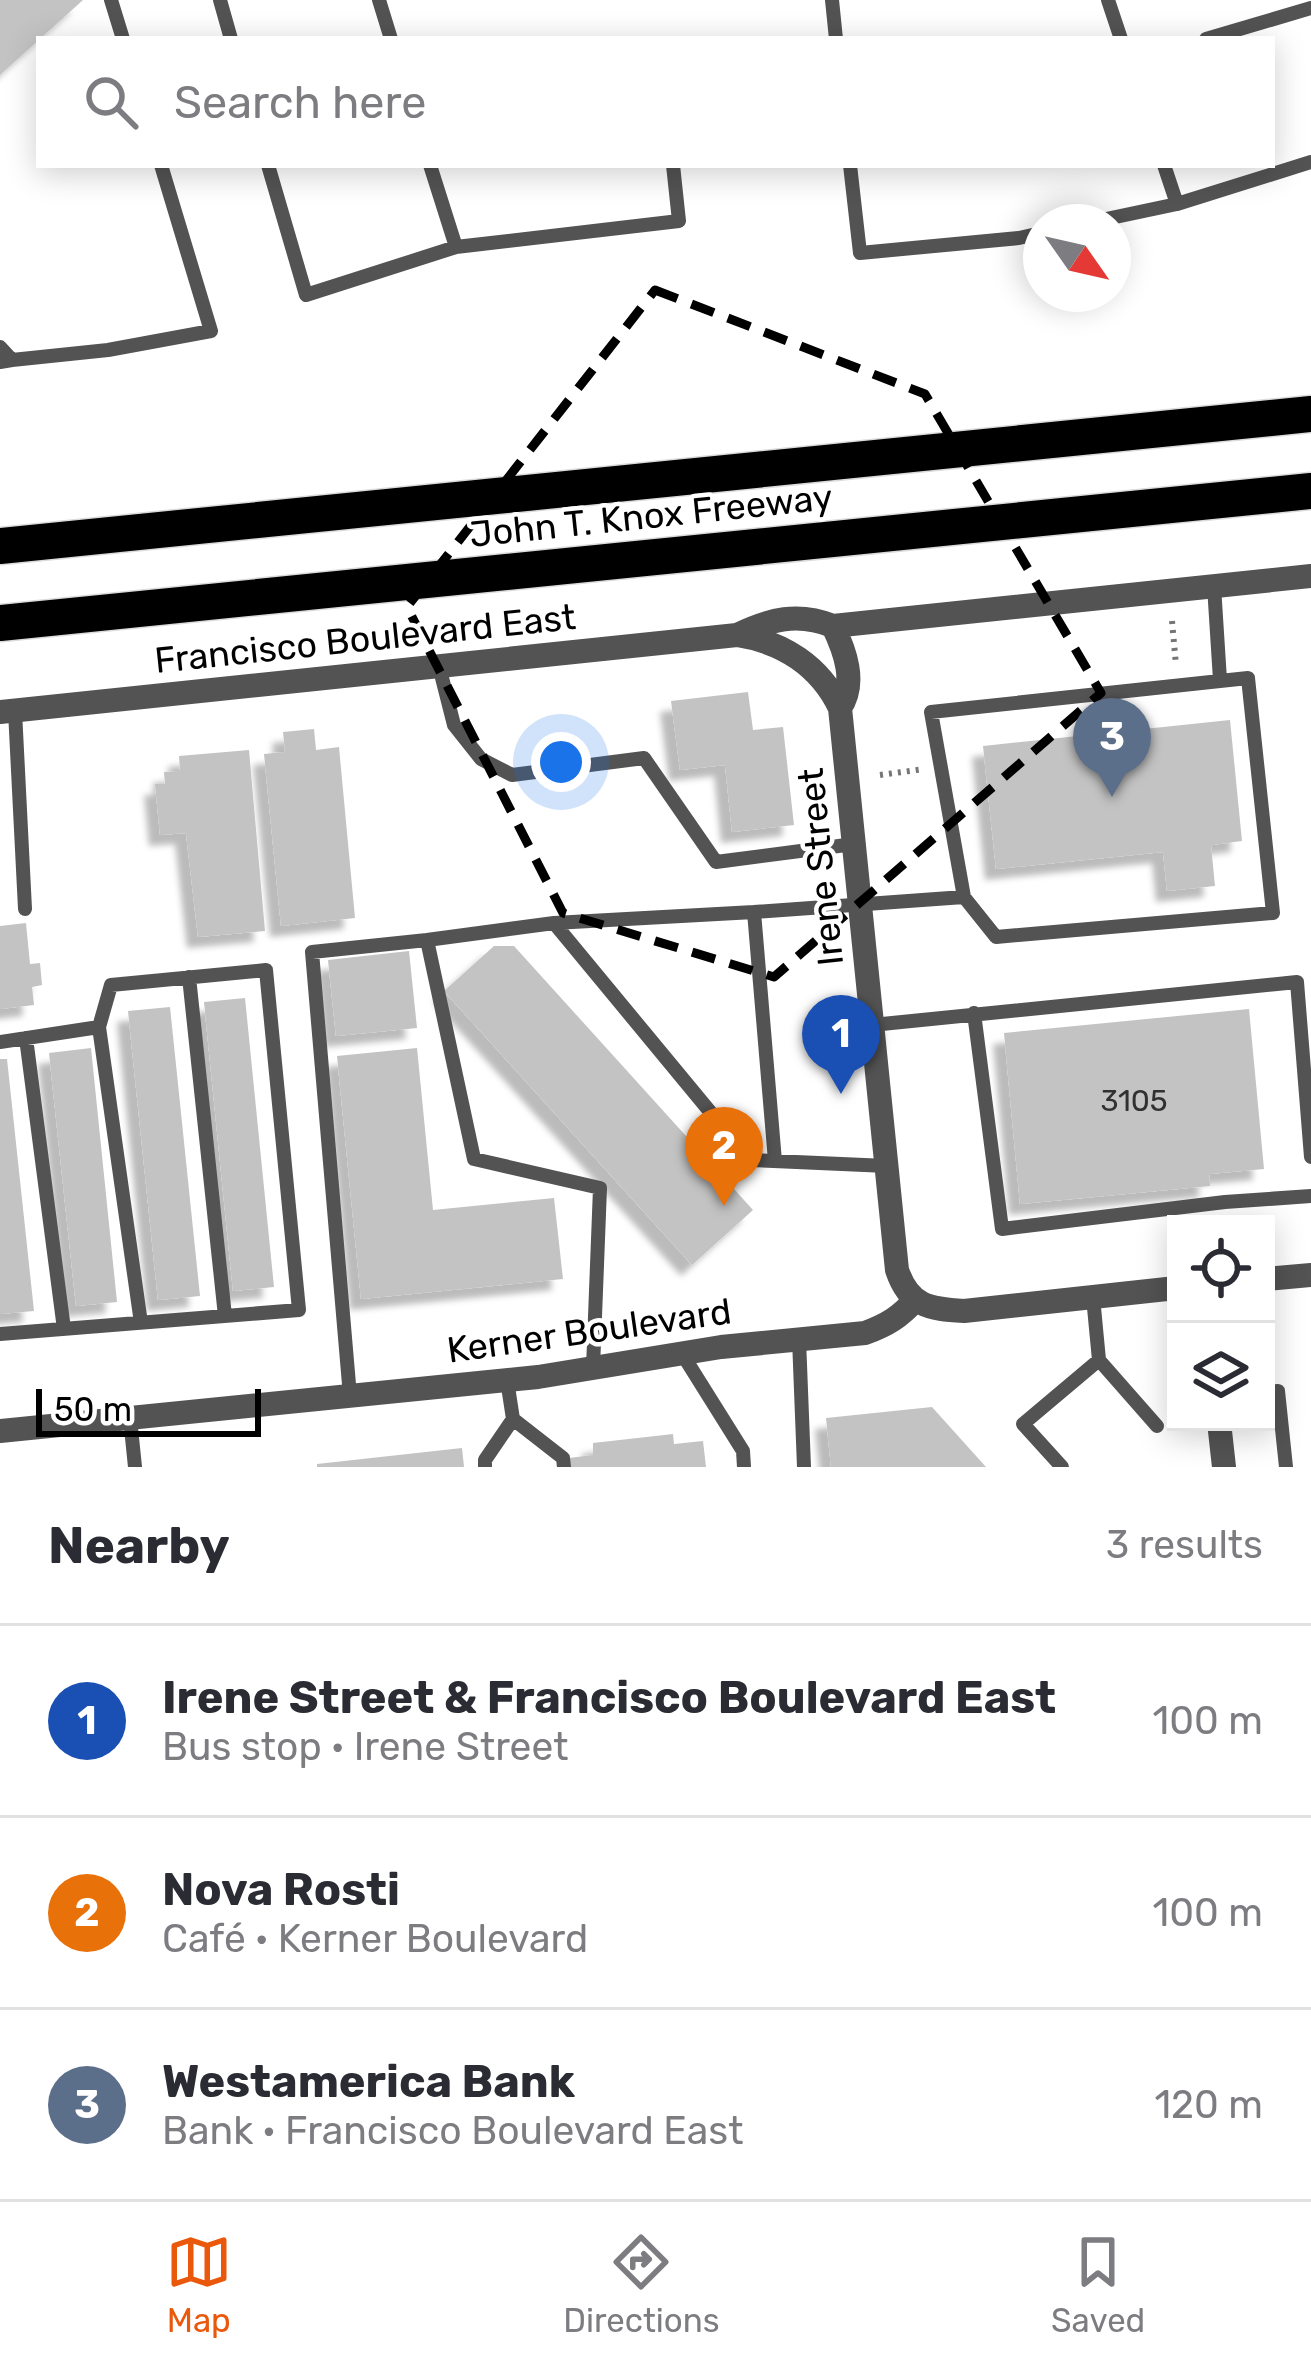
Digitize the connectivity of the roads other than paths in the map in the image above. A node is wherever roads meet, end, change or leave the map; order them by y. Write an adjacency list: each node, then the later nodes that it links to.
1 (111, 0): 7 (lane)
2 (220, 0): 8 (lane)
3 (380, 0): 9 (lane)
4 (832, 0): 10 (lane)
5 (1108, 0): 11 (lane)
6 (1311, 8): 12 (lane)
7 (122, 36)
8 (230, 36)
9 (391, 36)
10 (836, 36)
11 (1120, 36)
12 (1216, 36)
13 (1311, 162): 20 (lane)
14 (162, 168): 25 (lane)
15 (269, 168): 23 (lane)
16 (431, 168): 23 (lane)
17 (673, 168): 23 (lane)
18 (850, 168): 22 (lane)
19 (1165, 168): 20 (lane)
20 (1177, 204): 21 (lane)
21 (1131, 214)
22 (1023, 235)
23 (456, 247)
24 (0, 347): 25 (lane)
25 (6, 361)
26 (1311, 414): 28 (highway, John T. Knox Freeway)
27 (1311, 491): 31 (highway, John T. Knox Freeway)
28 (0, 546)
29 (1311, 576): 30 (street, Francisco Boulevard East)
30 (1214, 586): 32 (street, Francisco Boulevard East); 35 (lane)
31 (0, 623)
32 (833, 626): 33 (street, Francisco Boulevard East); 36 (street, Irene Street)
33 (737, 635): 34 (street, Francisco Boulevard East); 36 (street, Francisco Boulevard East)
34 (439, 666): 37 (street, Francisco Boulevard East); 38 (lane)
35 (1220, 680): 39 (lane); 39 (lane)
36 (840, 708): 38 (street, Irene Street)
37 (7, 711): 41 (lane)
38 (854, 844): 40 (street, Irene Street)
39 (964, 896): 40 (lane)
40 (861, 906): 42 (lane); 47 (street, Irene Street)
41 (25, 909)
42 (754, 912): 43 (lane); 52 (lane)
43 (554, 923): 44 (lane); 52 (lane)
44 (428, 940): 67 (lane); 70 (lane)
45 (189, 977): 48 (lane); 60 (lane); 60 (lane)
46 (974, 1013): 47 (lane); 51 (lane); 54 (lane)
47 (872, 1025): 53 (street, Irene Street)
48 (99, 1027): 49 (lane); 61 (lane)
49 (26, 1038): 50 (lane); 62 (lane)
50 (0, 1042)
51 (1311, 1157)
52 (775, 1161): 53 (lane)
53 (886, 1166): 59 (street, Irene Street)
54 (1311, 1196)
55 (1311, 1275): 56 (street)
56 (1275, 1279)
57 (1167, 1289): 58 (street)
58 (1094, 1297): 59 (street); 66 (lane)
59 (915, 1300): 64 (street, Kerner Boulevard)
60 (225, 1316): 61 (lane)
61 (141, 1323): 62 (lane)
62 (64, 1329): 63 (lane)
63 (0, 1334)
64 (799, 1339): 65 (street, Kerner Boulevard); 80 (lane)
65 (681, 1352): 67 (street, Kerner Boulevard); 79 (lane)
66 (1099, 1360): 73 (lane); 81 (lane)
67 (593, 1368): 68 (street, Kerner Boulevard)
68 (507, 1380): 70 (street, Kerner Boulevard); 72 (lane)
69 (1275, 1391): 83 (lane)
70 (350, 1396): 71 (street, Kerner Boulevard)
71 (130, 1418): 74 (street, Kerner Boulevard); 76 (lane)
72 (513, 1419): 77 (lane); 78 (lane)
73 (1156, 1426)
74 (0, 1431)
75 (1220, 1431): 82 (street)
76 (135, 1467)
77 (485, 1467)
78 (564, 1467)
79 (744, 1467)
80 (804, 1467)
81 (1062, 1467)
82 (1224, 1467)
83 (1286, 1467)

